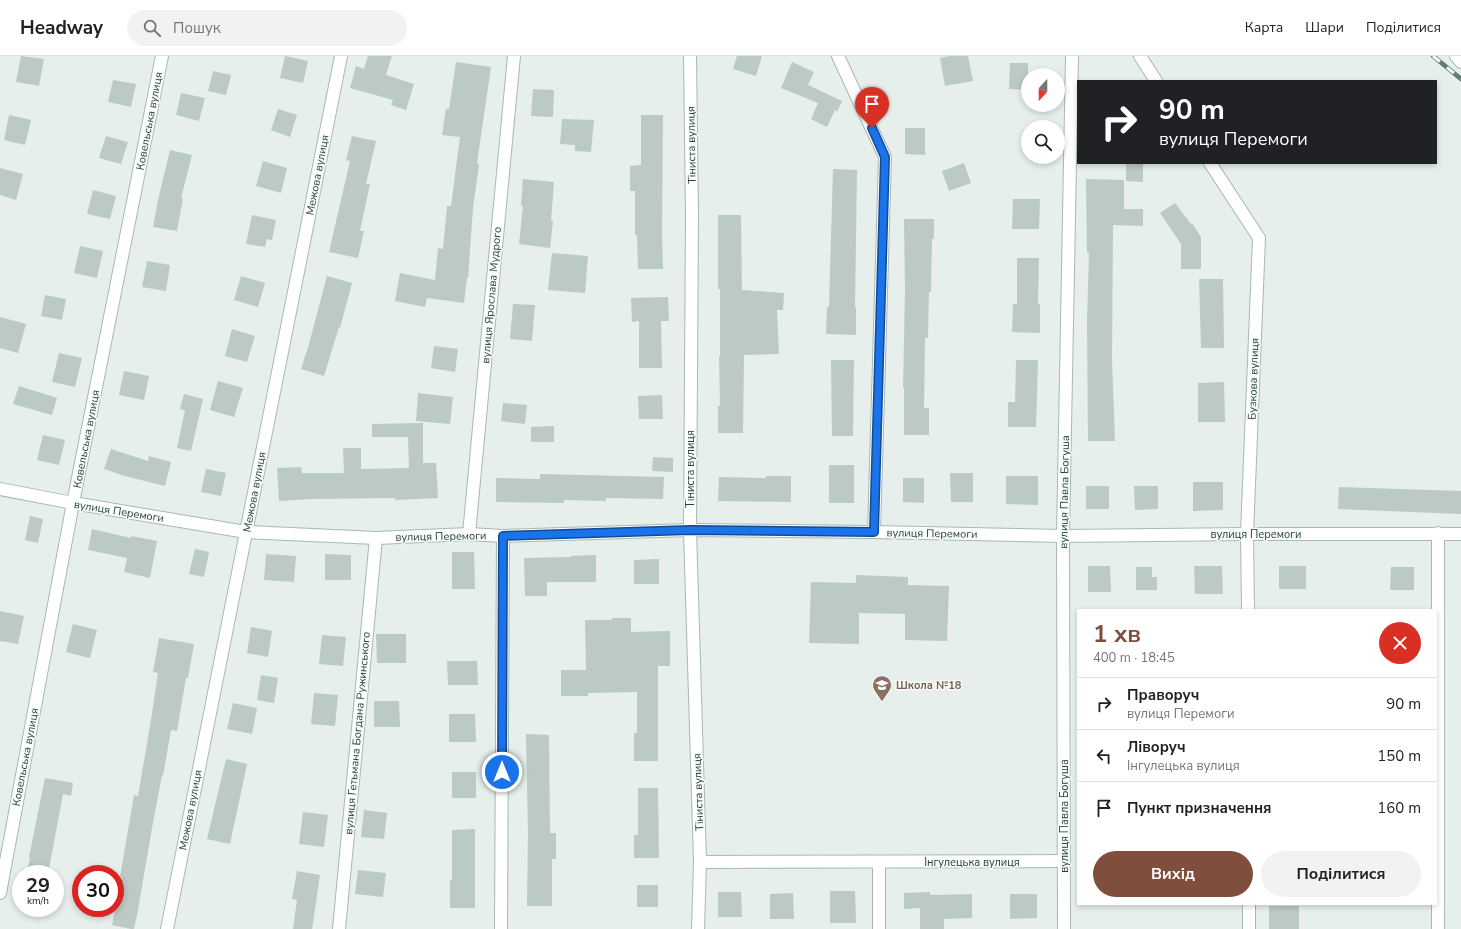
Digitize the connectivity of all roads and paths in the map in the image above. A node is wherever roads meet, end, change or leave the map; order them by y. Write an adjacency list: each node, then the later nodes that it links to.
1 (162, 56): 13 (street, Ковельська вулиця)
2 (341, 56): 15 (street, Межова вулиця)
3 (514, 56): 18 (street, вулиця Ярослава Мудрого)
4 (690, 56): 14 (street, Тіниста вулиця)
5 (838, 56): 16 (street)
6 (1072, 56): 22 (street, вулиця Павла Богуша)
7 (1140, 56): 10 (street)
8 (1456, 56): 9 (street)
9 (1461, 62)
10 (1155, 80)
11 (1211, 164): 19 (street, Бузкова вулиця)
12 (0, 489): 13 (street, вулиця Перемоги)
13 (73, 503): 15 (street, вулиця Перемоги); 28 (street, Ковельська вулиця)
14 (690, 530): 16 (street, вулиця Перемоги); 21 (street, вулиця Перемоги); 26 (street, Тіниста вулиця)
15 (246, 532): 23 (street, вулиця Перемоги); 30 (street, Межова вулиця)
16 (874, 532): 22 (street, вулиця Перемоги)
17 (1438, 533): 19 (street, вулиця Перемоги); 20 (street, вулиця Перемоги); 37 (street)
18 (469, 534): 21 (street, вулиця Перемоги); 23 (street, вулиця Перемоги)
19 (1247, 534): 22 (street, вулиця Перемоги); 24 (street, Бузкова вулиця)
20 (1461, 534)
21 (503, 536): 32 (street)
22 (1062, 536): 25 (street, вулиця Павла Богуша)
23 (376, 538): 31 (street, вулиця Гетьмана Богдана Ружинського)
24 (1248, 609)
25 (1064, 861): 27 (street, Інгулецька вулиця); 35 (street, вулиця Павла Богуша)
26 (700, 862): 27 (street, Інгулецька вулиця); 33 (street, Тіниста вулиця)
27 (879, 862): 34 (street)
28 (0, 894)
29 (1249, 905): 36 (street)
30 (167, 929)
31 (339, 929)
32 (502, 929)
33 (698, 929)
34 (879, 929)
35 (1064, 929)
36 (1249, 929)
37 (1438, 929)

